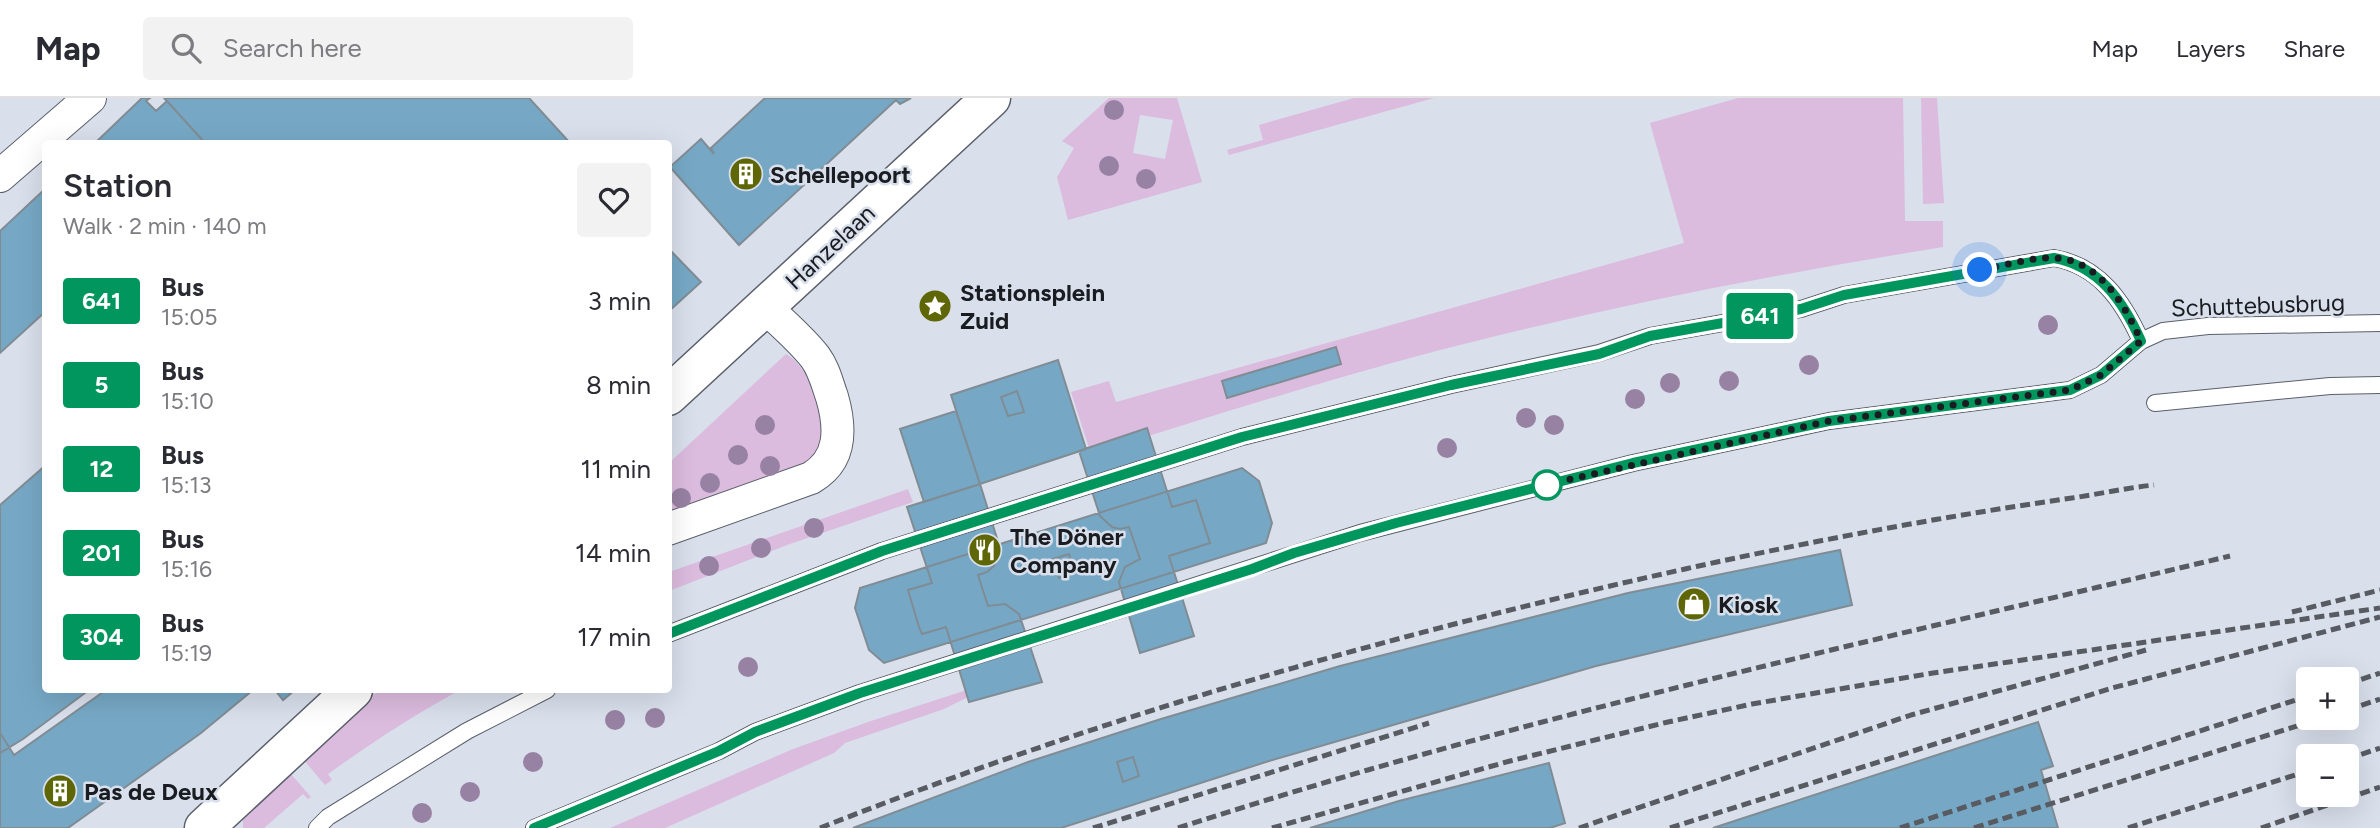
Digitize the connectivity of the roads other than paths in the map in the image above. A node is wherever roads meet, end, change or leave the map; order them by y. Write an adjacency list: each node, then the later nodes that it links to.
1 (90, 98): 3 (street)
2 (991, 98): 4 (street, Hanzelaan)
3 (0, 176)
4 (765, 307): 8 (street, Hanzelaan); 10 (street)
5 (2380, 323): 6 (lane, Schuttebusbrug)
6 (2141, 341): 11 (lane); 16 (lane)
7 (2380, 385): 9 (lane)
8 (672, 392)
9 (2155, 403)
10 (672, 528)
11 (672, 632)
12 (350, 693): 14 (street)
13 (541, 693): 15 (lane)
14 (204, 828)
15 (317, 828)
16 (534, 828)

